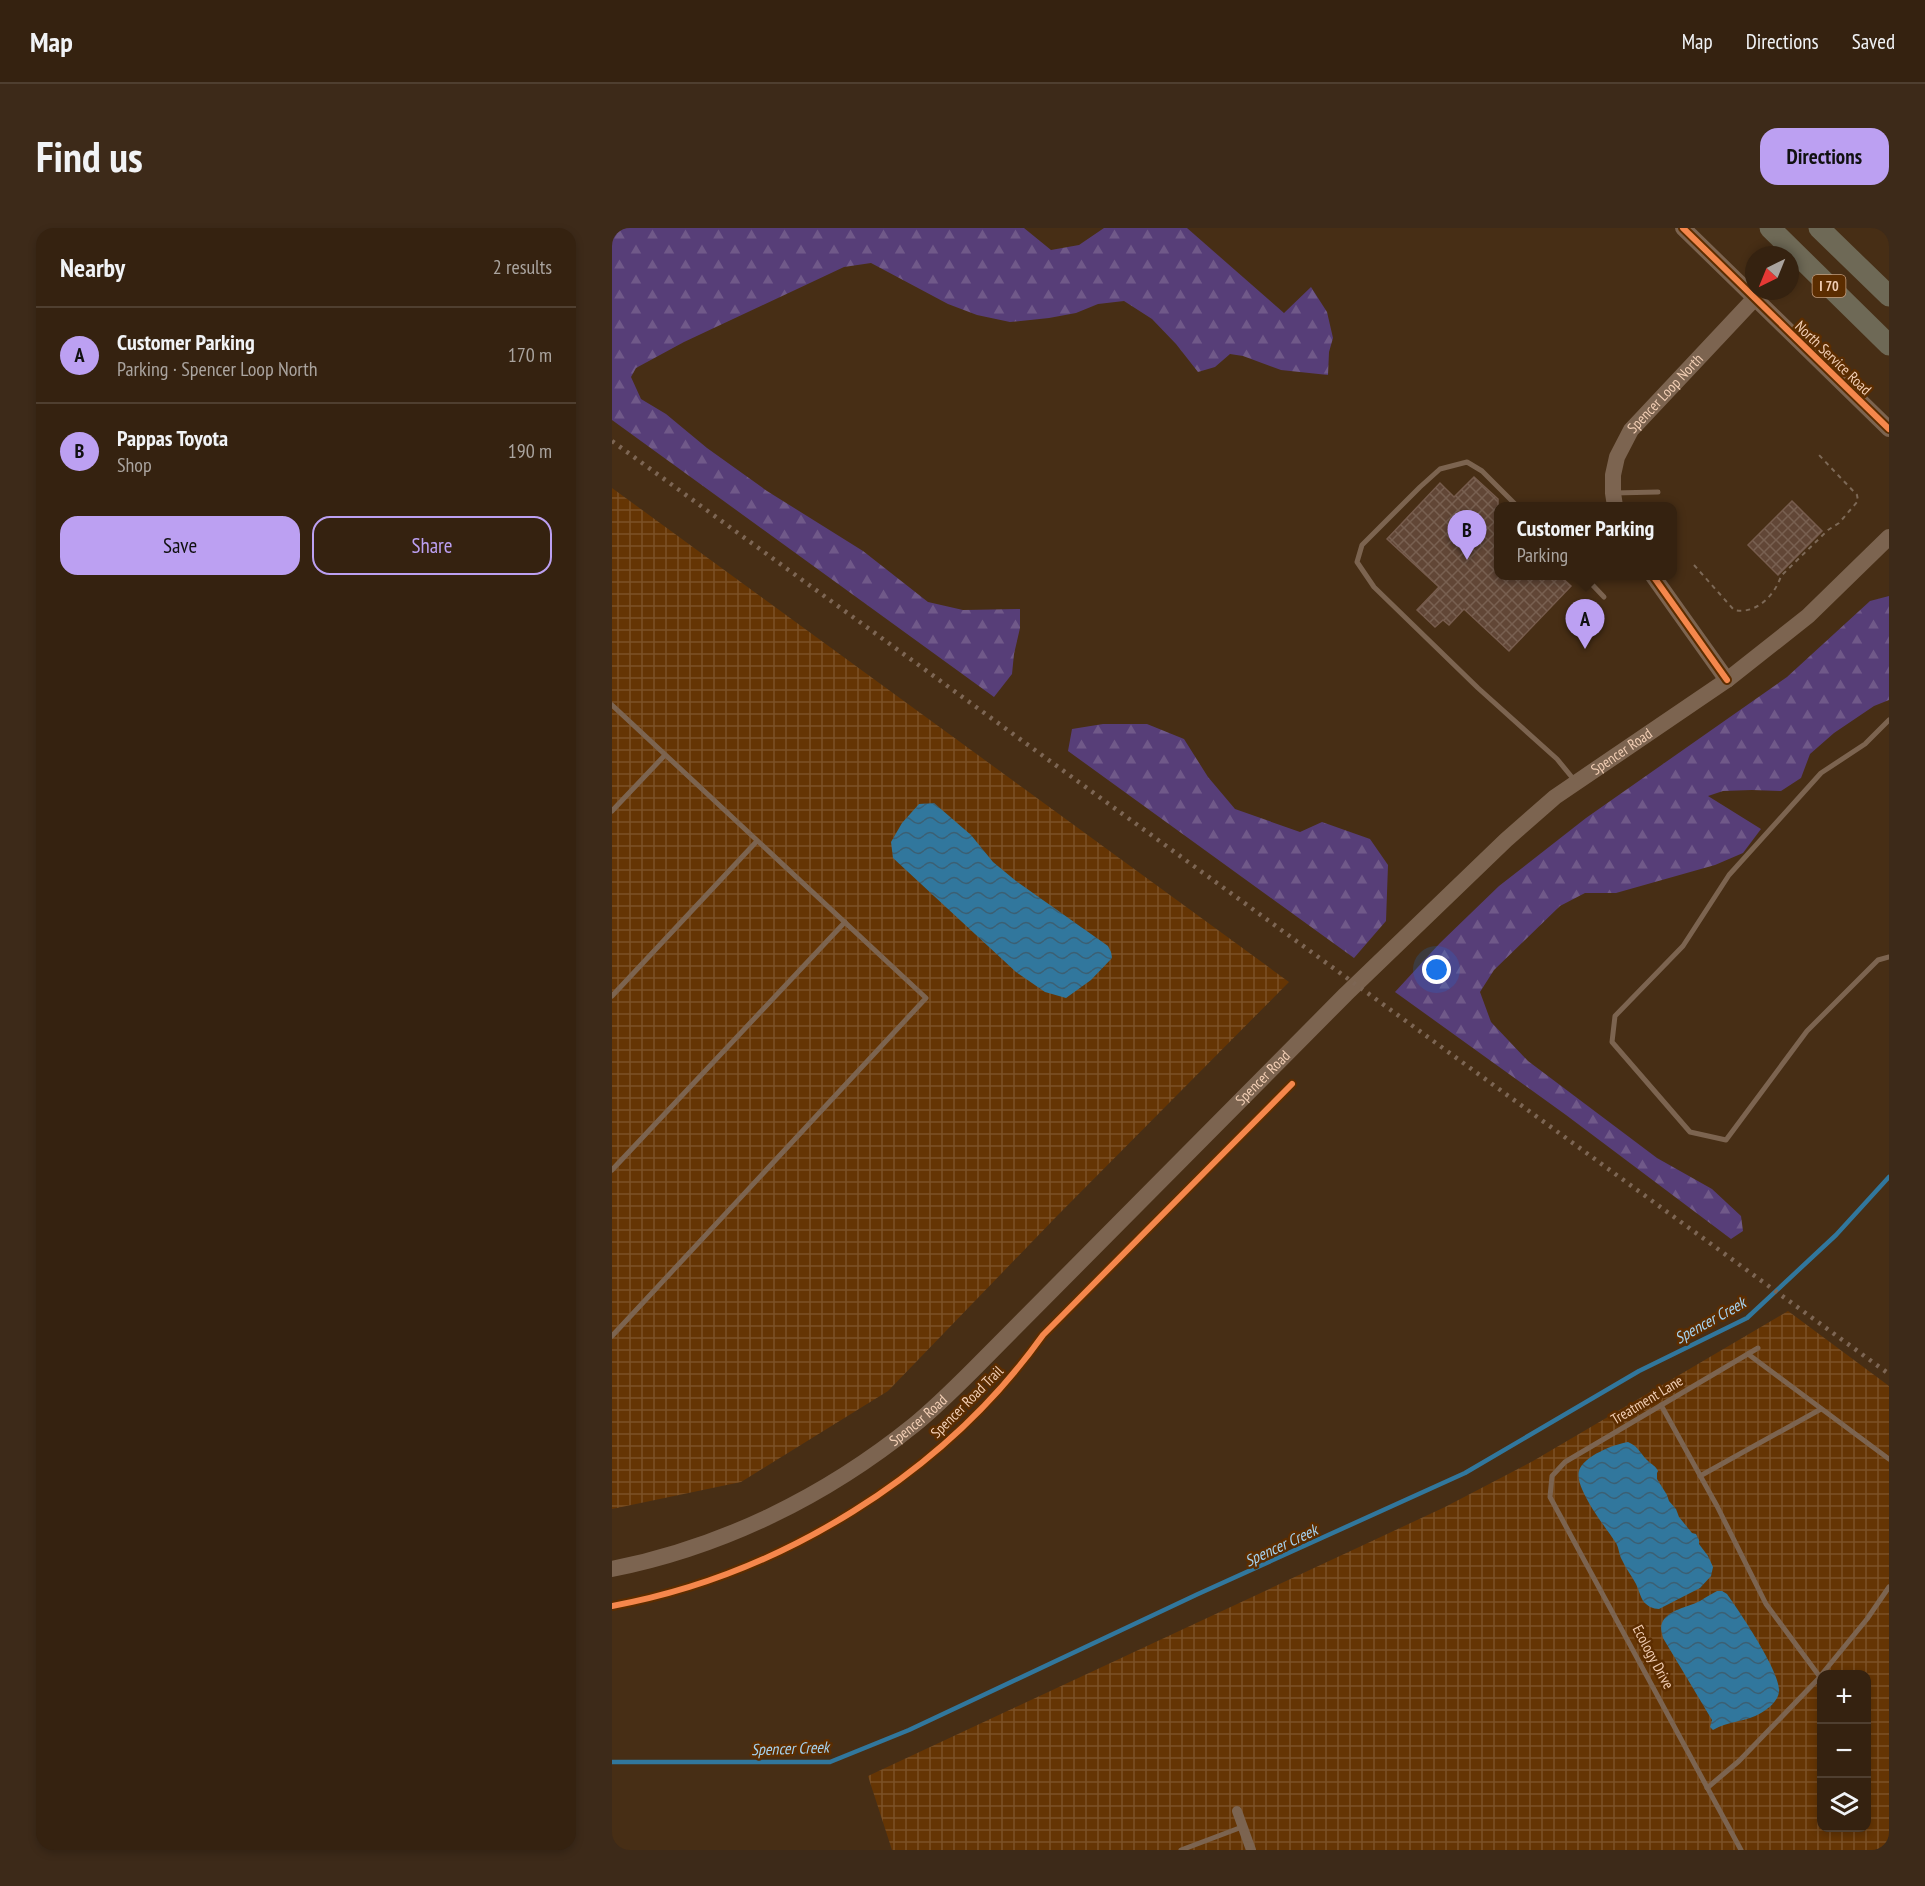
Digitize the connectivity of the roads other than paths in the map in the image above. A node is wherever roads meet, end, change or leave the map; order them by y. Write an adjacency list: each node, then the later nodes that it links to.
1 (1683, 228): 4 (main road, North Service Road)
2 (1770, 228): 8 (highway, I 70)
3 (1819, 228): 5 (highway, I 70)
4 (1745, 288)
5 (1889, 296)
6 (1753, 300): 11 (main road, Spencer Loop North)
7 (1757, 300): 9 (main road, North Service Road)
8 (1889, 345)
9 (1889, 429)
10 (1658, 492): 11 (lane)
11 (1614, 500)
12 (1512, 502): 21 (lane)
13 (1885, 541): 17 (main road, Spencer Road)
14 (1588, 580): 16 (lane)
15 (1656, 580): 17 (main road)
16 (1604, 597)
17 (1727, 680): 21 (main road, Spencer Road)
18 (612, 705): 20 (lane)
19 (1889, 720): 25 (lane)
20 (665, 755): 22 (lane); 23 (lane)
21 (1576, 782): 36 (main road, Spencer Road)
22 (612, 811)
23 (757, 841): 24 (lane); 26 (lane)
24 (845, 922): 27 (lane); 28 (lane)
25 (1889, 957)
26 (612, 996)
27 (612, 1170)
28 (612, 1336)
29 (1758, 1348): 30 (lane, Treatment Lane)
30 (1748, 1354): 31 (lane, Treatment Lane); 32 (lane)
31 (1661, 1405): 34 (lane, Treatment Lane); 35 (lane)
32 (1821, 1409): 33 (lane); 35 (lane)
33 (1889, 1459)
34 (1552, 1476): 41 (lane, Ecology Drive)
35 (1700, 1476): 39 (lane)
36 (612, 1569)
37 (1889, 1587): 38 (lane)
38 (1826, 1670)
39 (1817, 1671)
40 (1817, 1680): 41 (lane)
41 (1707, 1788): 46 (lane, Ecology Drive)
42 (1237, 1811): 43 (street)
43 (1242, 1827): 44 (lane); 45 (street)
44 (1180, 1850)
45 (1251, 1850)
46 (1741, 1850)

